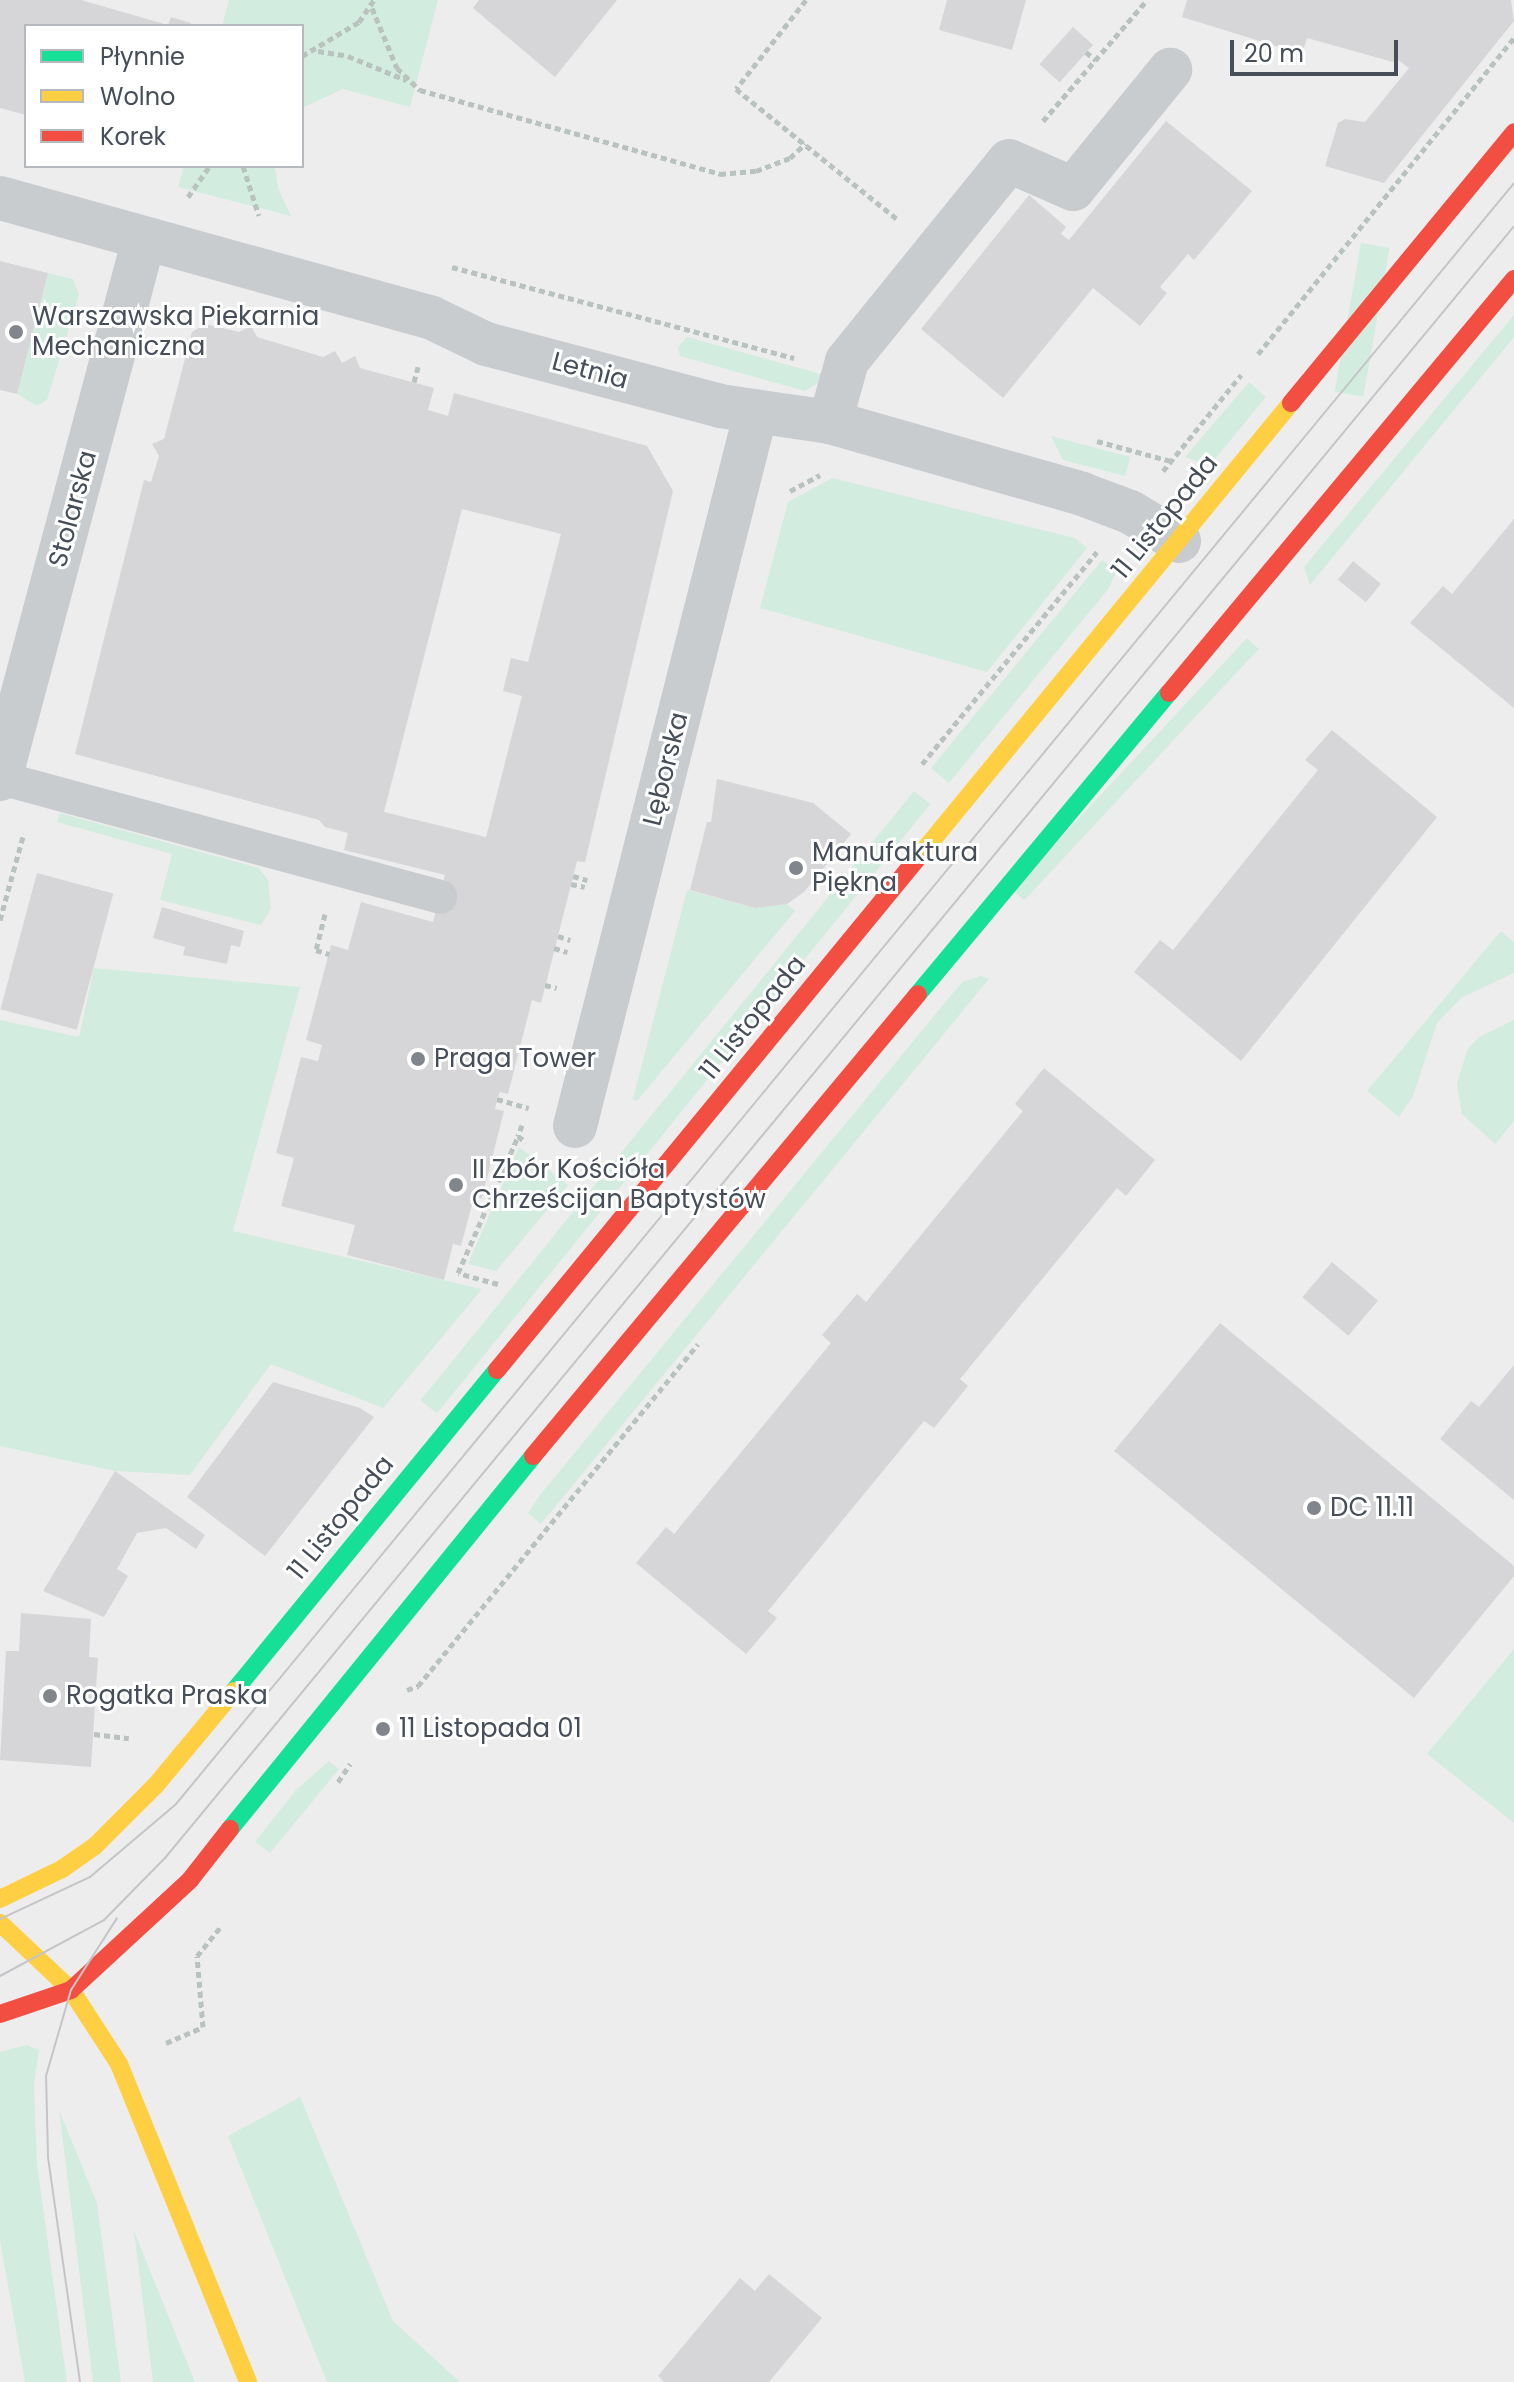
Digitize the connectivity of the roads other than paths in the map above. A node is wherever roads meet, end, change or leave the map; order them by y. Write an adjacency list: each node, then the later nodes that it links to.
1 (1170, 70): 7 (street)
2 (1511, 138): 8 (street, 11 Listopada)
3 (0, 198): 4 (street, Letnia)
4 (144, 239): 6 (street, Letnia); 9 (street, Stolarska)
5 (1514, 279): 14 (street)
6 (756, 412): 7 (street, Letnia); 11 (street, Lęborska)
7 (830, 422): 8 (street, Letnia)
8 (1179, 541): 12 (street, 11 Listopada)
9 (12, 781): 10 (lane)
10 (440, 897)
11 (575, 1126)
12 (0, 1899)
13 (0, 1923): 14 (street)
14 (71, 1990): 15 (street); 16 (street)
15 (0, 2014)
16 (248, 2382)

